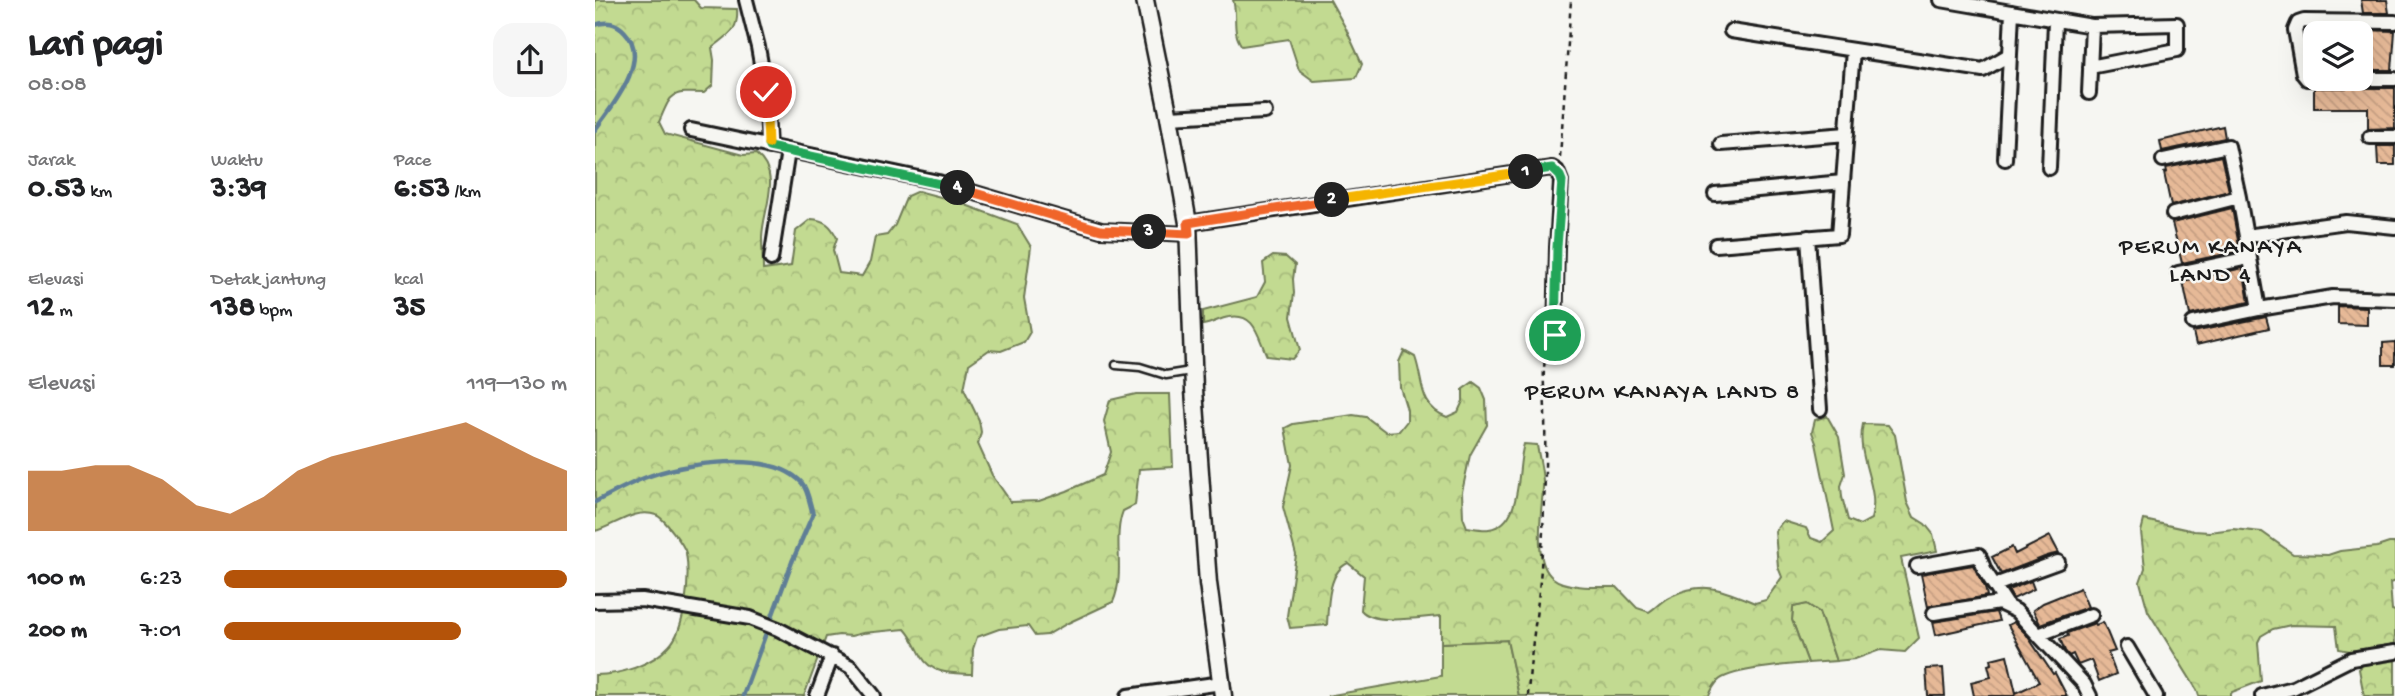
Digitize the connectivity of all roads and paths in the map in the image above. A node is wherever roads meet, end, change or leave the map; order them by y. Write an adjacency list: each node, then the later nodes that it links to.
1 (747, 0): 24 (street)
2 (1145, 0): 18 (main road)
3 (1571, 0): 29 (path)
4 (1941, 0): 6 (street)
5 (2027, 0): 7 (street)
6 (2012, 12): 7 (street); 13 (street)
7 (2026, 15): 8 (street)
8 (2055, 21): 10 (street); 28 (street)
9 (2395, 22): 15 (street)
10 (2092, 26): 14 (street); 14 (street)
11 (1731, 31): 12 (street)
12 (1853, 50): 13 (street); 20 (street)
13 (2009, 55): 26 (street)
14 (2090, 67): 16 (street)
15 (2395, 79)
16 (2089, 93)
17 (1265, 112): 18 (street)
18 (1169, 117): 35 (main road)
19 (691, 130): 24 (street)
20 (1847, 134): 23 (street); 30 (street)
21 (2370, 137): 22 (street)
22 (2395, 137)
23 (1721, 144)
24 (769, 147): 25 (street)
25 (788, 151): 35 (street); 40 (street)
26 (2005, 159)
27 (2163, 160): 32 (street)
28 (2049, 168)
29 (1556, 171): 35 (street); 45 (street)
30 (1843, 182): 31 (street); 37 (street)
31 (1715, 194)
32 (2239, 197): 33 (street); 36 (street)
33 (2173, 214)
34 (2395, 227): 36 (street)
35 (1188, 229): 47 (main road)
36 (2246, 236): 39 (street)
37 (1808, 237): 38 (street); 48 (street)
38 (1716, 245)
39 (2249, 257): 41 (street); 43 (street)
40 (771, 259)
41 (2178, 273)
42 (2395, 299): 43 (street)
43 (2259, 309): 44 (street)
44 (2193, 324)
45 (1555, 335): 64 (path)
46 (1116, 365): 47 (lane)
47 (1193, 371): 60 (main road)
48 (1820, 409)
49 (2058, 562): 51 (street)
50 (1917, 566): 51 (street)
51 (1995, 585): 53 (street)
52 (595, 600): 59 (street)
53 (2007, 605): 54 (street); 56 (street)
54 (1934, 613)
55 (2091, 615): 56 (street)
56 (2038, 635): 65 (street)
57 (2127, 647): 66 (street)
58 (2395, 652): 67 (street)
59 (832, 656): 61 (street); 62 (street)
60 (1222, 689): 63 (street)
61 (817, 696)
62 (874, 696)
63 (1128, 696)
64 (1528, 696)
65 (2089, 696)
66 (2156, 696)
67 (2262, 696)

